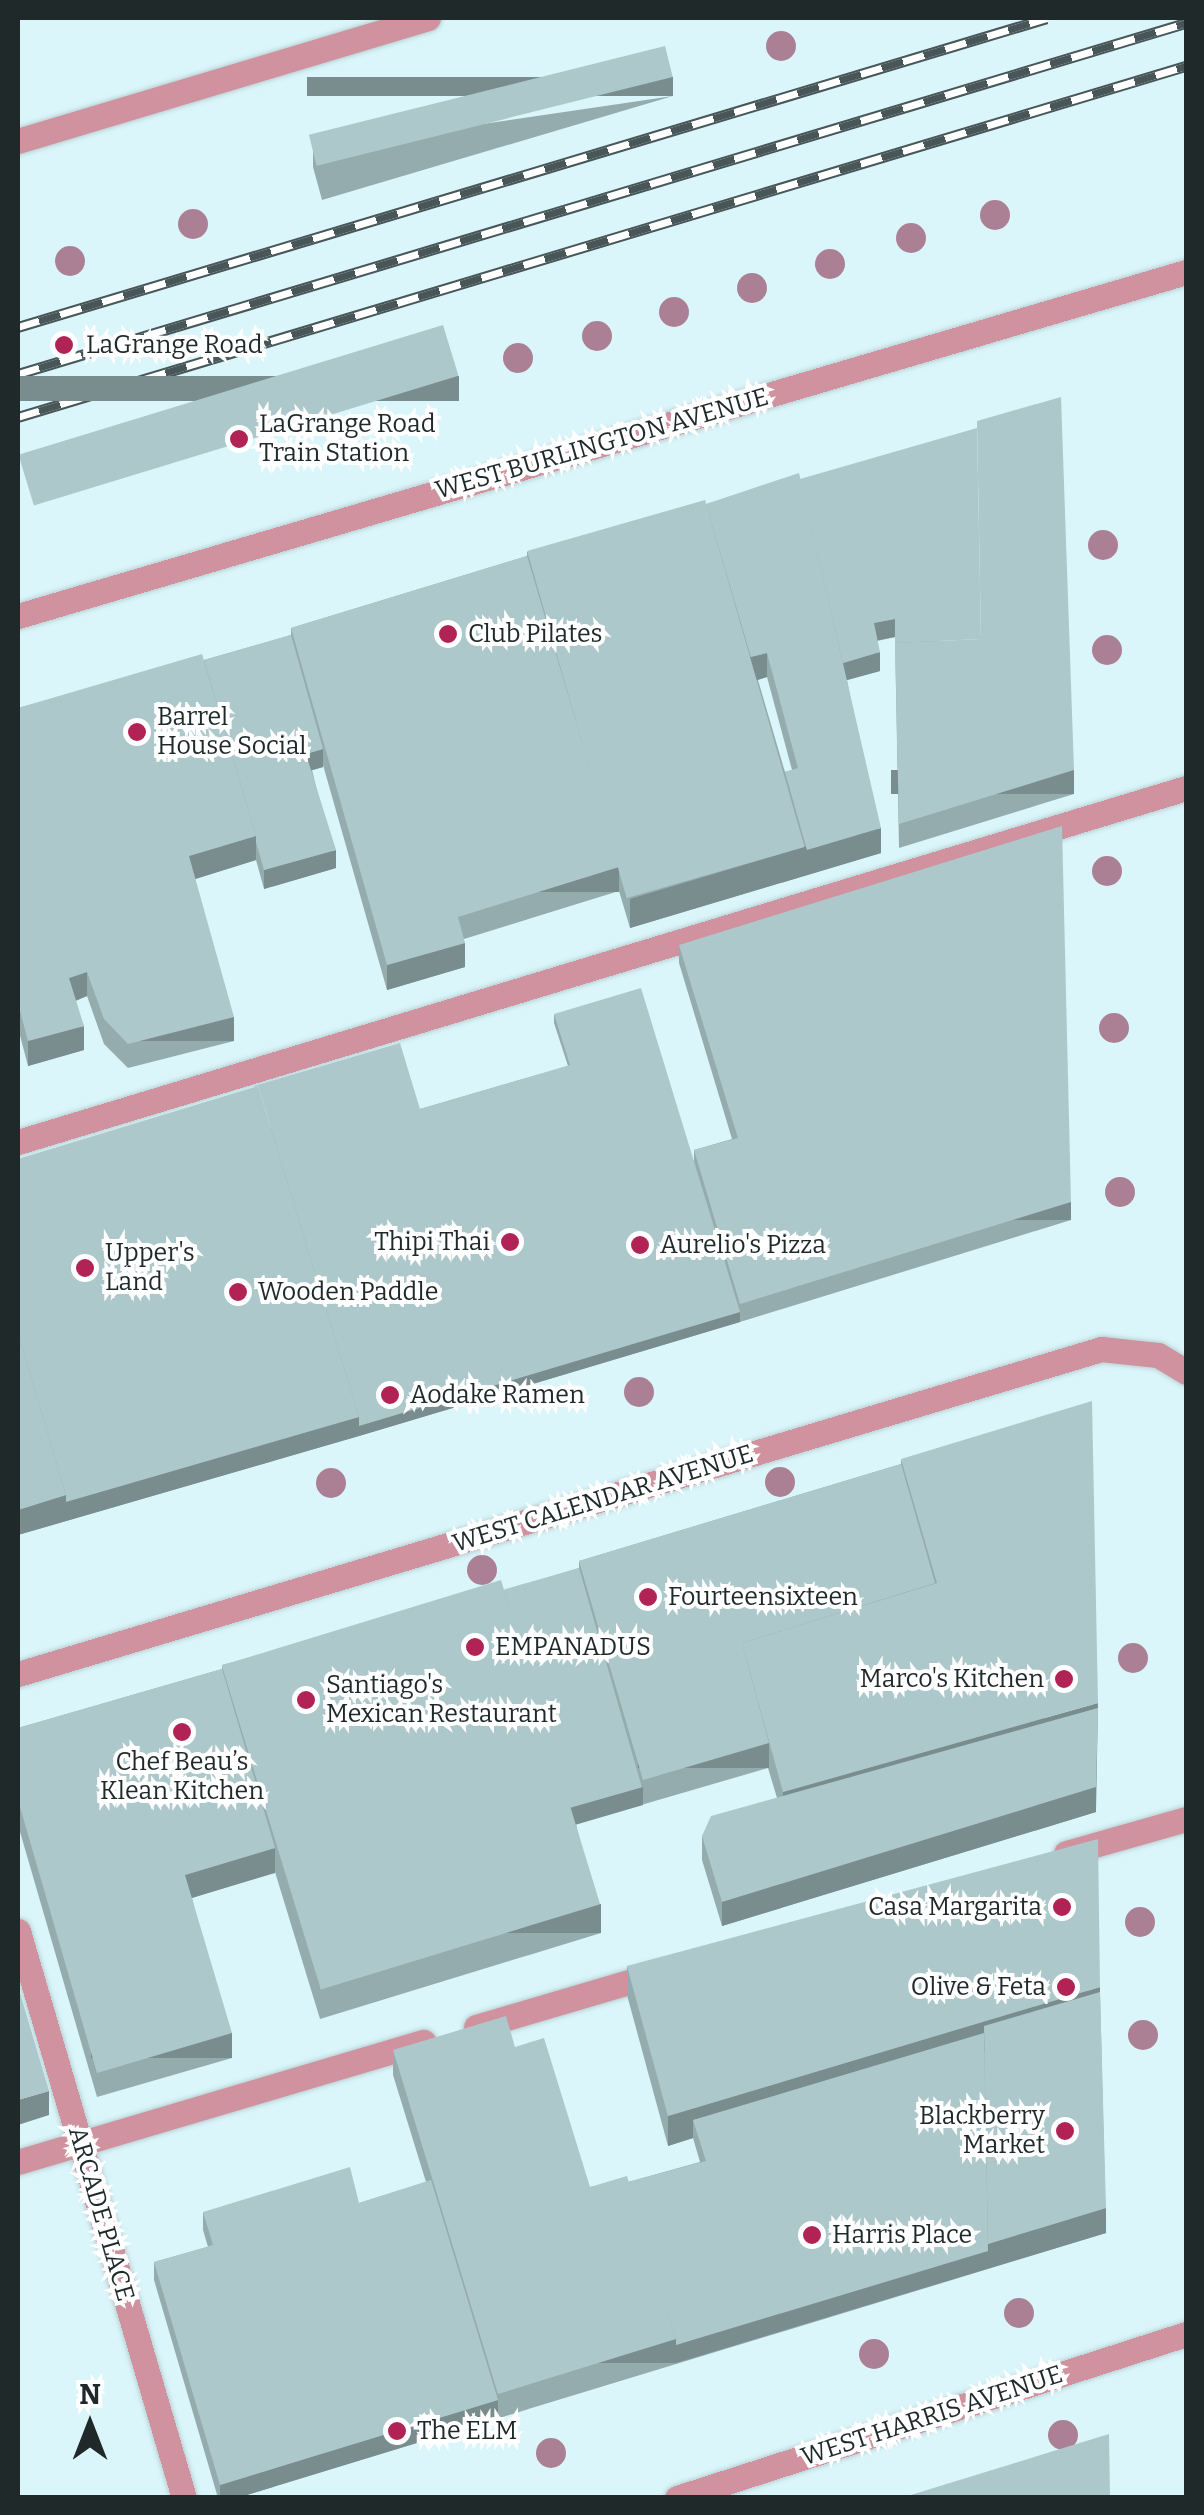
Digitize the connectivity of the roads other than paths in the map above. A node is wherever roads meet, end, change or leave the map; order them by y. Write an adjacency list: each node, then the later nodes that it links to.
1 (428, 18): 2 (street)
2 (18, 141)
3 (1186, 272): 4 (street, WEST BURLINGTON AVENUE)
4 (18, 616)
5 (1186, 788): 6 (street)
6 (18, 1142)
7 (1186, 1372): 8 (street, WEST CALENDAR AVENUE)
8 (18, 1674)
9 (1186, 1819): 10 (street)
10 (1028, 1864)
11 (18, 1931): 13 (street, ARCADE PLACE)
12 (687, 1965): 13 (street)
13 (80, 2143): 14 (street); 16 (street, ARCADE PLACE)
14 (18, 2162)
15 (1186, 2334): 17 (street, WEST HARRIS AVENUE)
16 (184, 2498)
17 (676, 2498)

